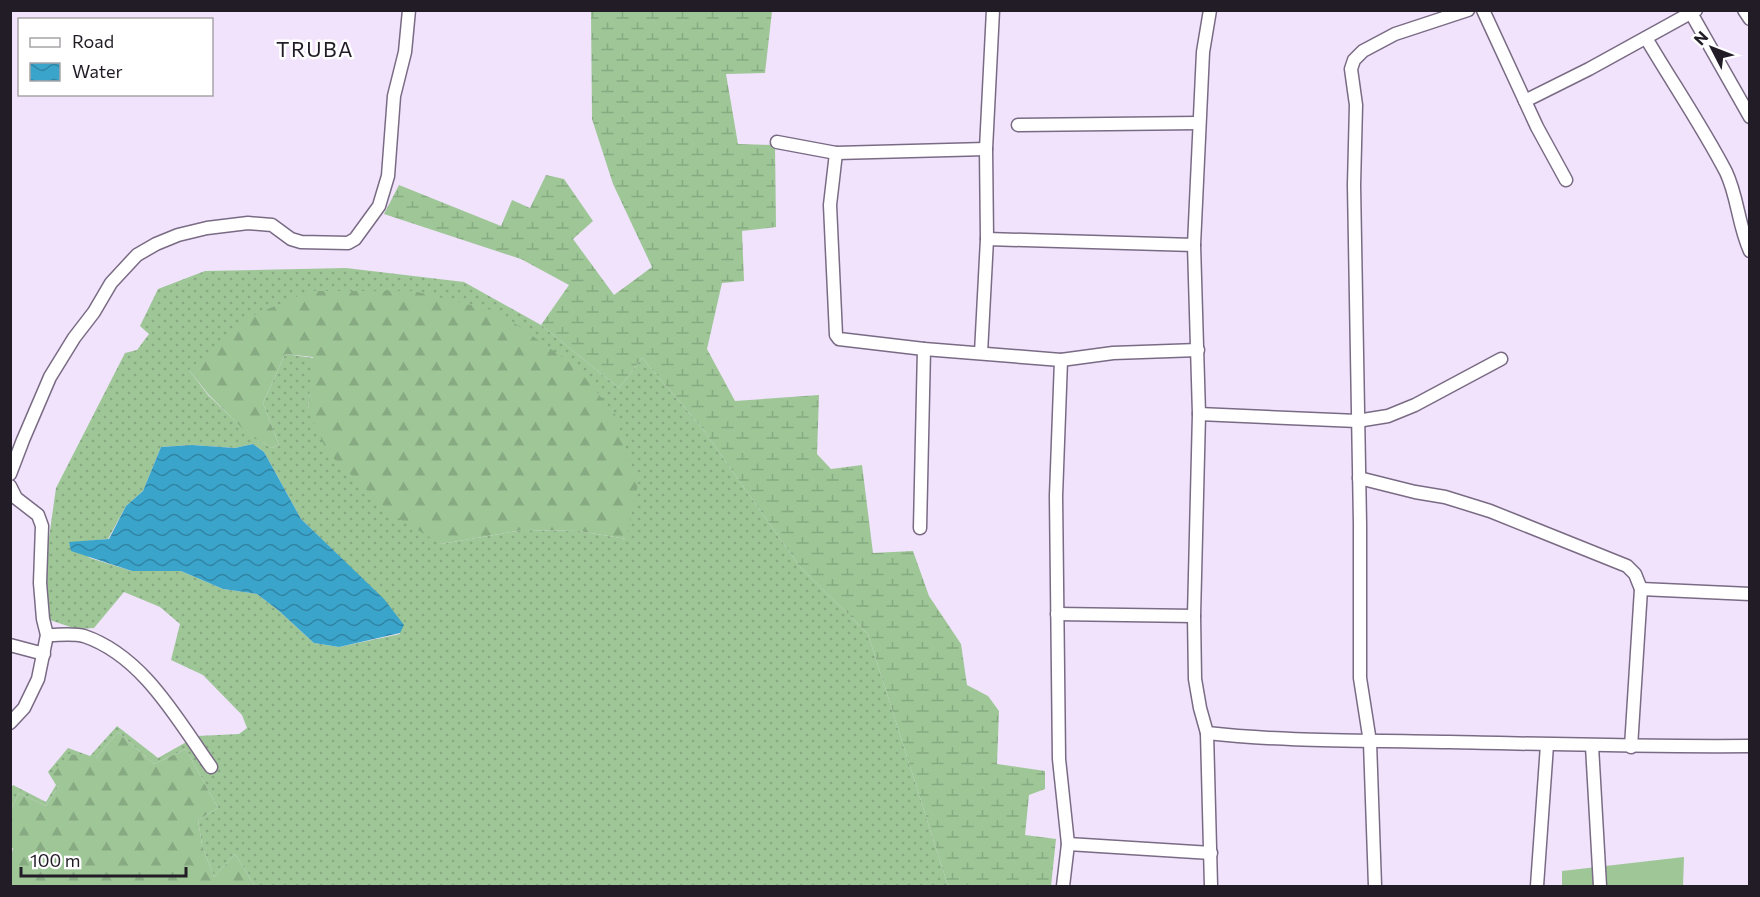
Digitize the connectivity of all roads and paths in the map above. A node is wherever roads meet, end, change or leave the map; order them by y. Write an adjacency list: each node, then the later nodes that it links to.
1 (409, 10): 30 (street)
2 (993, 10): 15 (street)
3 (1210, 10): 12 (street)
4 (1468, 10): 29 (street)
5 (1483, 10): 10 (street)
6 (1744, 10): 8 (street)
7 (1693, 12): 9 (street); 11 (street)
8 (1749, 19)
9 (1646, 38): 10 (street); 19 (street)
10 (1525, 101): 17 (street)
11 (1749, 117)
12 (1199, 123): 13 (street); 21 (street)
13 (1018, 125)
14 (777, 142): 16 (street)
15 (986, 149): 16 (street); 20 (street)
16 (836, 153): 23 (street)
17 (1566, 180)
18 (1749, 195): 19 (street)
19 (1737, 202): 22 (street)
20 (987, 239): 21 (street); 25 (street)
21 (1194, 245): 24 (street)
22 (1749, 250)
23 (924, 349): 25 (street); 33 (street)
24 (1198, 350): 27 (street); 28 (street)
25 (981, 353): 27 (street)
26 (1501, 359): 29 (street)
27 (1061, 360): 36 (street)
28 (1199, 414): 29 (street); 37 (street)
29 (1357, 421): 31 (street)
30 (10, 474)
31 (1359, 478): 34 (street); 43 (street)
32 (10, 486): 38 (street)
33 (920, 528)
34 (1641, 589): 35 (street); 47 (street)
35 (1749, 594)
36 (1057, 614): 37 (street); 49 (street)
37 (1194, 616): 42 (street)
38 (47, 635): 40 (street); 48 (street)
39 (10, 645): 40 (street)
40 (44, 654): 41 (street)
41 (10, 723)
42 (1207, 733): 43 (street); 50 (street)
43 (1370, 742): 44 (street); 53 (street)
44 (1547, 745): 45 (street); 54 (street)
45 (1592, 746): 47 (street); 55 (street)
46 (1749, 746): 47 (street)
47 (1631, 747)
48 (211, 767)
49 (1068, 844): 50 (street); 51 (street)
50 (1211, 853): 52 (street)
51 (1063, 886)
52 (1211, 886)
53 (1375, 886)
54 (1537, 886)
55 (1600, 886)

